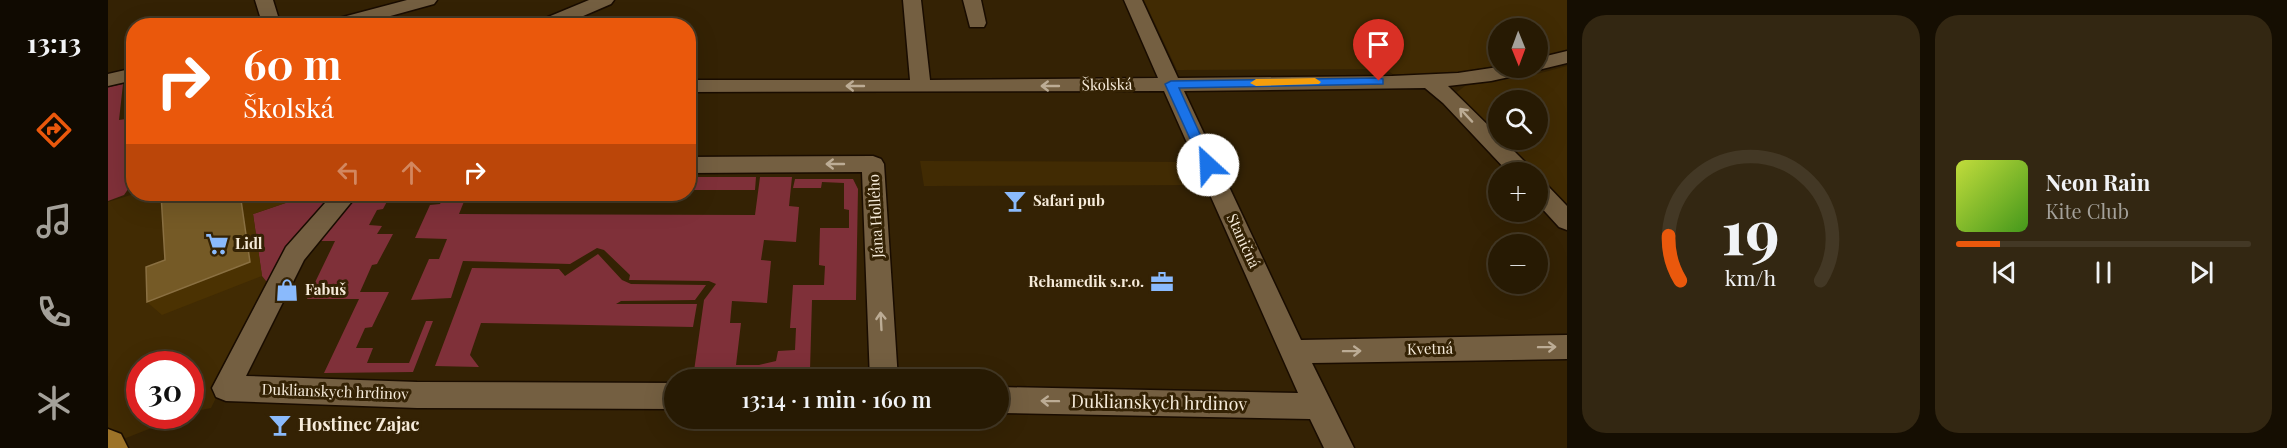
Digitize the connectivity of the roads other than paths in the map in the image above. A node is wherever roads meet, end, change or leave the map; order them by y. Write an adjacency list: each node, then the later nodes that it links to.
1 (264, 0): 8 (street)
2 (428, 0): 7 (street)
3 (605, 0): 11 (street)
4 (912, 0): 21 (street)
5 (972, 0): 12 (street)
6 (1133, 0): 19 (street, Staničná)
7 (400, 8): 9 (street); 10 (street)
8 (270, 18)
9 (362, 18)
10 (404, 18)
11 (562, 18)
12 (977, 23)
13 (1567, 57): 14 (street)
14 (1548, 62)
15 (126, 76): 17 (street)
16 (1488, 76): 18 (street, Školská)
17 (108, 80)
18 (1432, 82): 19 (street, Školská); 22 (street, one-way to 18)
19 (1171, 84): 21 (street, Školská, one-way to 21); 28 (street, Staničná)
20 (696, 86): 21 (street, Školská, one-way to 20)
21 (921, 86)
22 (1511, 162)
23 (696, 165): 29 (street, Jána Hollého, one-way to 23)
24 (340, 201): 30 (street, Duklianskych hrdinov)
25 (1548, 201): 26 (street)
26 (1567, 221)
27 (1567, 347): 28 (street, Kvetná, one-way to 27)
28 (1294, 352): 32 (street, Staničná)
29 (883, 369)
30 (664, 396)
31 (1009, 400): 32 (street, Duklianskych hrdinov, one-way to 31)
32 (1318, 406): 33 (street, Staničná)
33 (1339, 448)

